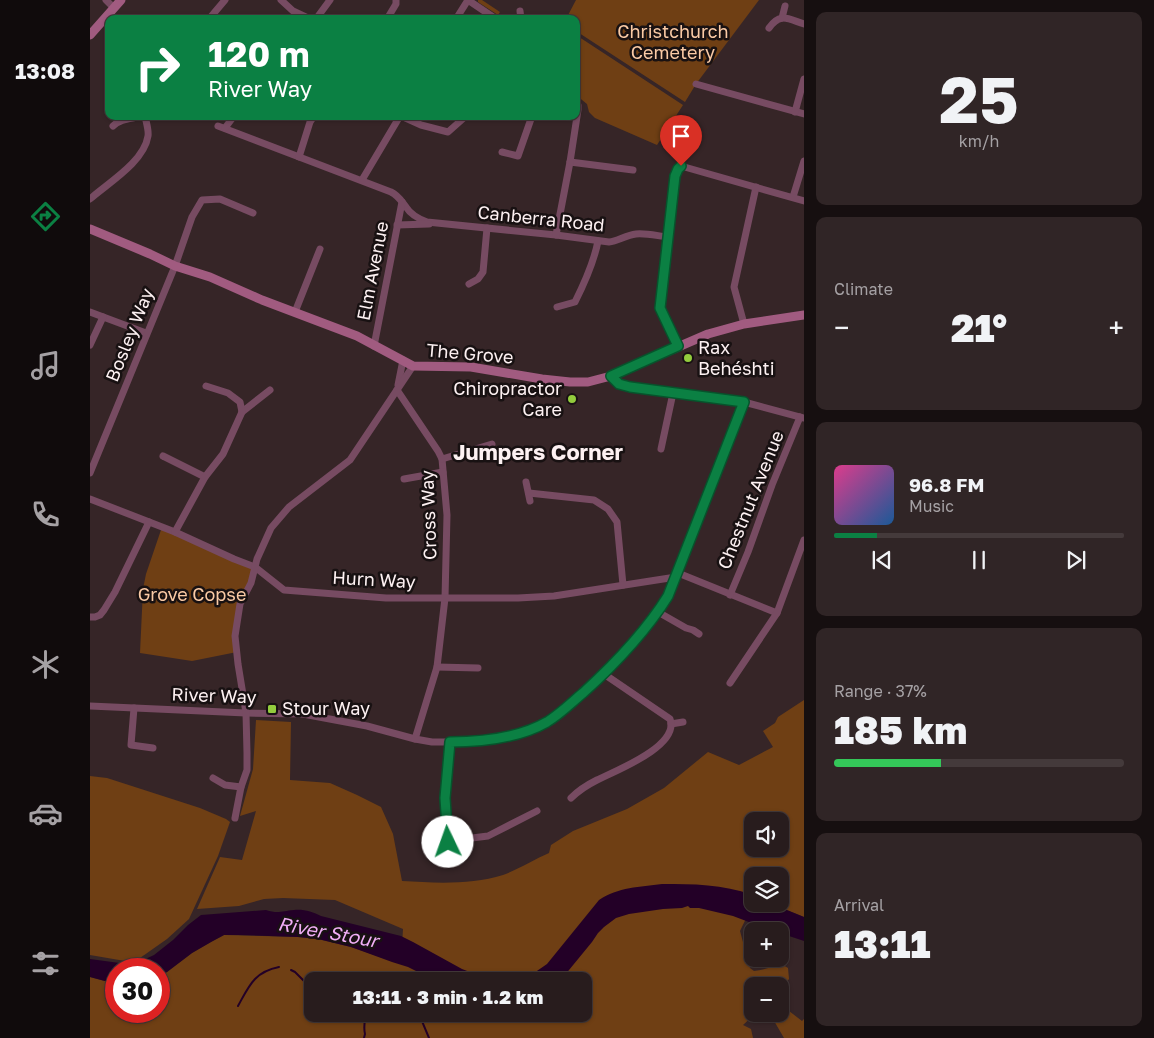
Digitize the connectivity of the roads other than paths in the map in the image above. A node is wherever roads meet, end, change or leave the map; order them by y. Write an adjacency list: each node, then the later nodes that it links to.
1 (106, 0): 9 (street)
2 (121, 0): 9 (street)
3 (225, 0): 11 (street)
4 (281, 0): 12 (street)
5 (330, 0): 13 (street)
6 (396, 0): 14 (street)
7 (468, 0): 15 (street); 16 (street)
8 (786, 6): 18 (street)
9 (114, 8): 10 (street)
10 (108, 15)
11 (212, 15)
12 (302, 15)
13 (319, 15)
14 (389, 15)
15 (459, 15)
16 (490, 15)
17 (105, 18): 21 (street)
18 (782, 18): 19 (street); 20 (street)
19 (804, 24)
20 (769, 28)
21 (90, 36)
22 (804, 79): 24 (street)
23 (696, 84): 24 (street)
24 (795, 112): 25 (street)
25 (804, 114)
26 (124, 120): 35 (street)
27 (144, 120): 43 (street)
28 (229, 120): 37 (street, Canberra Road)
29 (311, 120): 37 (street)
30 (398, 120): 41 (street)
31 (409, 120): 32 (street)
32 (462, 120)
33 (531, 120): 36 (street)
34 (576, 120): 39 (street)
35 (113, 126)
36 (502, 152)
37 (299, 156): 41 (street, Canberra Road)
38 (804, 160): 44 (street)
39 (570, 162): 40 (street); 52 (street)
40 (633, 170)
41 (362, 180): 46 (street, Canberra Road)
42 (756, 188): 44 (street); 53 (street); 63 (street)
43 (91, 197)
44 (793, 197): 45 (street)
45 (804, 201)
46 (402, 202): 48 (street, Canberra Road); 49 (street, Elm Avenue)
47 (252, 213): 56 (street, Bosley Way)
48 (440, 224): 49 (street, Canberra Road); 50 (street, Canberra Road)
49 (397, 225): 66 (street, Elm Avenue)
50 (487, 228): 52 (street, Canberra Road); 57 (street)
51 (90, 229): 56 (street, The Grove)
52 (556, 235): 54 (street, Canberra Road)
53 (668, 237): 54 (street, Canberra Road); 67 (street)
54 (598, 240): 58 (street)
55 (320, 249): 60 (street)
56 (175, 266): 60 (street, The Grove); 64 (street, Bosley Way)
57 (469, 284)
58 (557, 307)
59 (90, 312): 62 (street)
60 (295, 312): 66 (street, The Grove)
61 (804, 315): 63 (street, The Grove)
62 (103, 317): 64 (street); 65 (street)
63 (744, 324): 67 (street, The Grove)
64 (146, 333): 84 (street, Bosley Way)
65 (90, 345)
66 (374, 346): 68 (street, The Grove)
67 (678, 346): 70 (street, The Grove)
68 (403, 360): 69 (street, The Grove); 75 (street)
69 (413, 366): 71 (street, The Grove); 75 (street)
70 (622, 372): 71 (street, The Grove); 73 (street)
71 (611, 376): 73 (street)
72 (206, 386): 78 (street)
73 (626, 386): 76 (street)
74 (270, 390): 78 (street)
75 (397, 390): 83 (street, Cross Way); 93 (street)
76 (673, 393): 77 (street); 81 (street)
77 (744, 402): 79 (street); 94 (street, River Way)
78 (242, 412): 86 (street)
79 (802, 418): 96 (street, Chestnut Avenue)
80 (492, 444): 83 (street)
81 (661, 449)
82 (163, 456): 86 (street)
83 (442, 459): 85 (street, Cross Way)
84 (90, 472)
85 (443, 472): 87 (street); 97 (street, Cross Way)
86 (205, 477): 91 (street)
87 (404, 479)
88 (526, 482): 95 (street)
89 (90, 499): 90 (street, Hurn Way)
90 (149, 522): 91 (street, Hurn Way); 100 (street)
91 (174, 532): 93 (street, Hurn Way)
92 (804, 540): 99 (street)
93 (255, 567): 97 (street, Hurn Way); 108 (street)
94 (677, 575): 95 (street, Hurn Way); 96 (street); 98 (street, River Way)
95 (623, 586): 97 (street, Hurn Way)
96 (730, 595): 99 (street)
97 (445, 598): 102 (street, Cross Way)
98 (658, 612): 101 (street); 104 (street, River Way)
99 (777, 613): 105 (street)
100 (90, 617)
101 (699, 634)
102 (437, 667): 103 (street); 111 (street, Cross Way)
103 (478, 668)
104 (604, 674): 110 (street); 112 (street, River Way)
105 (730, 683)
106 (90, 706): 107 (street, River Way)
107 (134, 708): 108 (street, River Way); 113 (street)
108 (246, 713): 111 (street, River Way); 115 (street)
109 (683, 722): 110 (street)
110 (671, 724): 116 (street)
111 (415, 739): 112 (street, River Way)
112 (450, 742): 117 (street)
113 (153, 748)
114 (213, 778): 115 (street)
115 (241, 787): 118 (street)
116 (570, 798)
117 (537, 811)
118 (235, 818)

